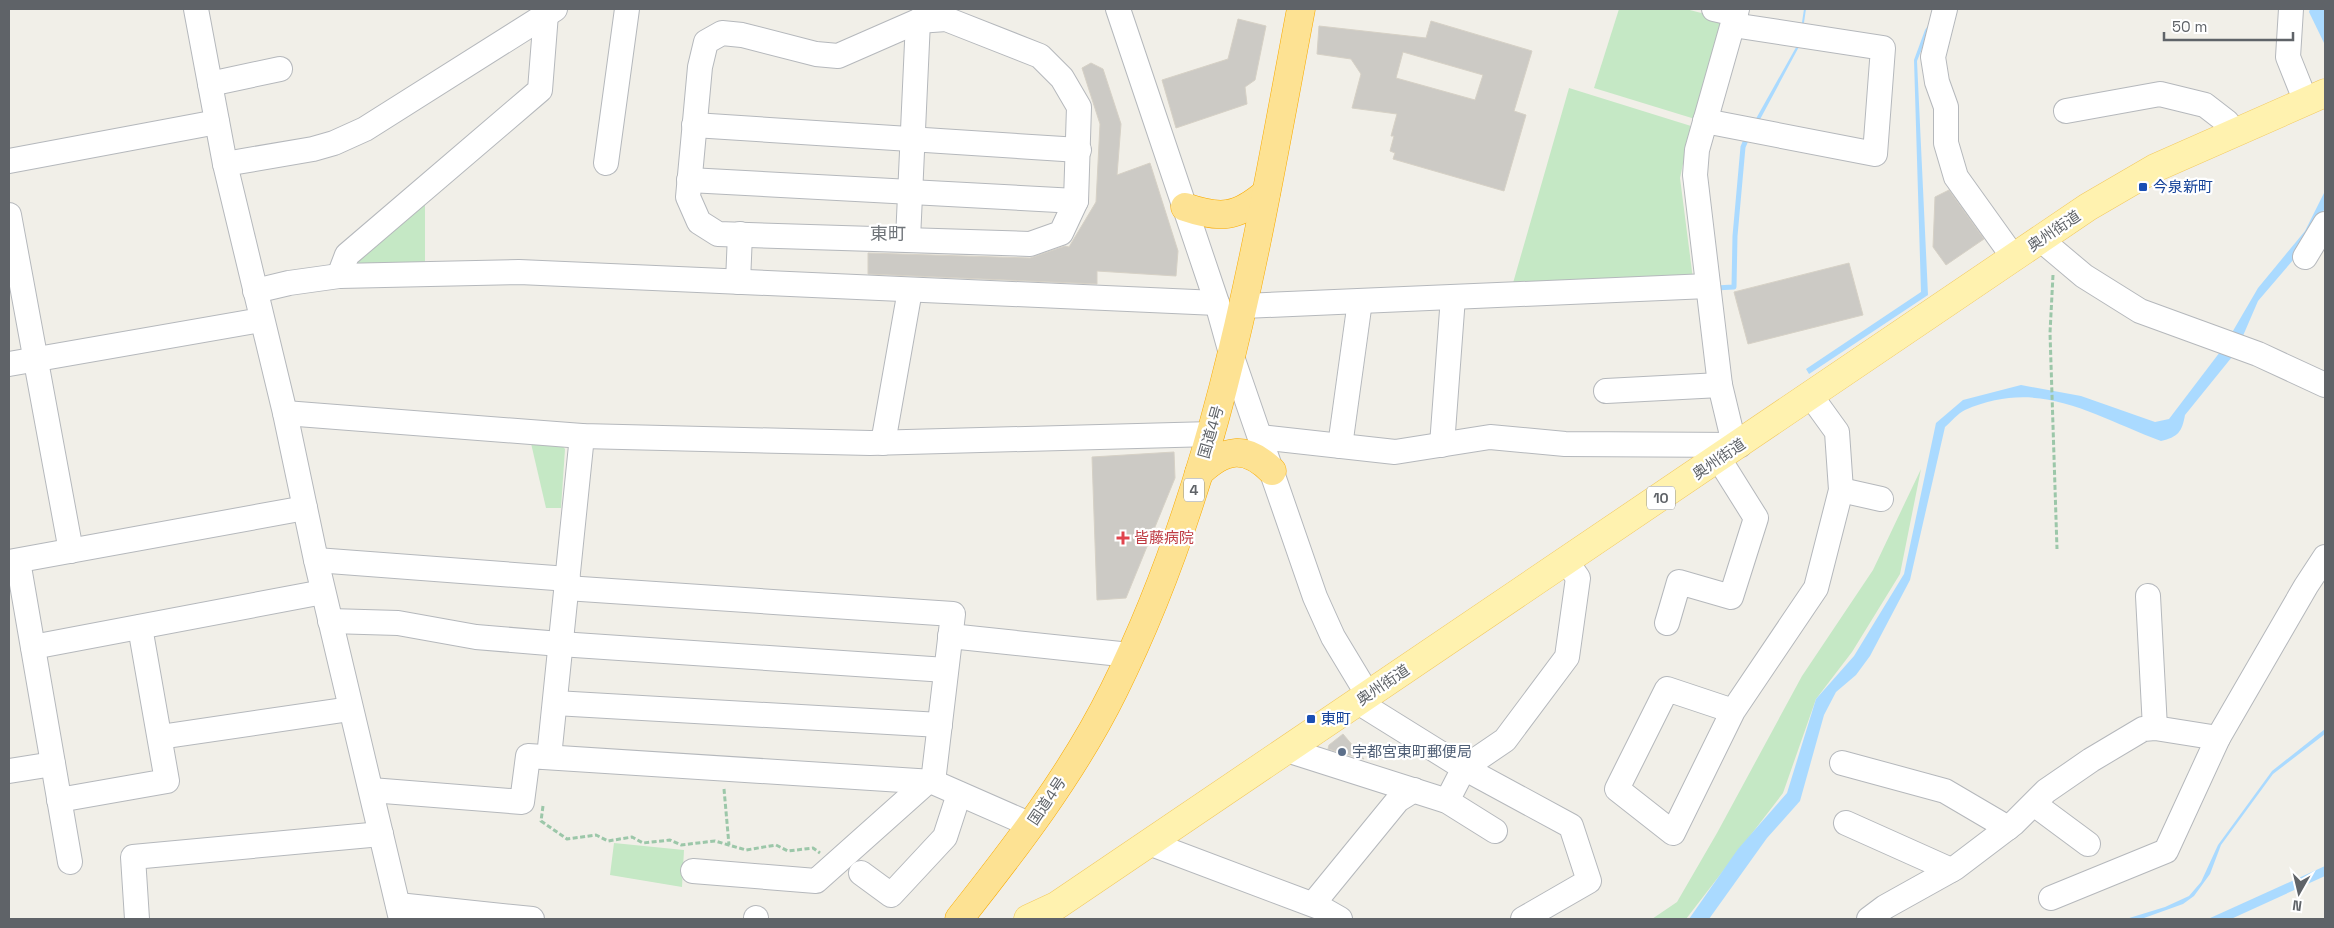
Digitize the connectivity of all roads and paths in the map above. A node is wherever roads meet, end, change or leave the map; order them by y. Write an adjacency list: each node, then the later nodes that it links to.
1 (196, 9): 11 (street)
2 (627, 9): 21 (street)
3 (1118, 9): 27 (street)
4 (1301, 9): 25 (highway, 国道4号 / 4)
5 (1946, 9): 34 (street)
6 (2291, 9): 12 (street)
7 (551, 12): 22 (street); 35 (street)
8 (1730, 14): 14 (street); 14 (street)
9 (918, 21): 16 (street); 18 (street); 19 (street)
10 (280, 69): 11 (street)
11 (210, 84): 15 (street)
12 (2313, 99): 17 (main road, 奥州街道 / 10)
13 (2066, 111): 17 (street)
14 (1705, 121): 37 (street)
15 (217, 122): 20 (street); 22 (street)
16 (694, 124): 18 (street); 23 (street)
17 (2235, 132): 32 (main road, 奥州街道 / 10)
18 (912, 138): 19 (street); 24 (street)
19 (1079, 150): 26 (street)
20 (9, 161)
21 (606, 163)
22 (225, 164): 39 (street)
23 (689, 180): 24 (street); 30 (street)
24 (910, 193): 26 (street); 31 (street)
25 (1266, 193): 27 (highway); 43 (highway, 国道4号 / 4)
26 (1076, 201): 31 (street)
27 (1185, 207): 42 (street)
28 (9, 215): 46 (street)
29 (2325, 224): 33 (street)
30 (740, 234): 31 (street); 36 (street)
31 (908, 240)
32 (2047, 245): 34 (main road, 奥州街道 / 10); 48 (street); 65 (path)
33 (2305, 257)
34 (2014, 258): 51 (main road, 奥州街道 / 10)
35 (338, 276): 36 (street); 39 (street)
36 (738, 282): 38 (street)
37 (1708, 286): 40 (street); 49 (street)
38 (910, 290): 42 (street); 56 (street)
39 (255, 291): 44 (street)
40 (1453, 297): 41 (street); 57 (street)
41 (1360, 301): 43 (street); 58 (street)
42 (1217, 302): 45 (street)
43 (1244, 306): 45 (highway, 国道4号 / 4)
44 (261, 320): 46 (street); 52 (street)
45 (1232, 357): 53 (highway, 国道4号 / 4); 55 (street)
46 (36, 359): 47 (street); 66 (street)
47 (9, 364)
48 (2325, 385)
49 (1720, 386): 50 (street); 59 (street)
50 (1606, 391)
51 (1811, 396): 59 (main road, 奥州街道 / 10); 62 (street)
52 (285, 413): 54 (street); 64 (street)
53 (1212, 434): 56 (street); 61 (highway, 国道4号 / 4)
54 (582, 436): 56 (street); 71 (street)
55 (1260, 437): 58 (street); 60 (street)
56 (883, 443)
57 (1442, 445): 58 (street); 59 (street)
58 (1340, 446)
59 (1730, 452): 70 (main road, 奥州街道 / 10); 75 (street)
60 (1272, 471): 61 (highway); 82 (street)
61 (1199, 472): 80 (highway, 国道4号 / 4)
62 (1842, 490): 63 (street); 85 (street)
63 (1881, 499)
64 (305, 508): 66 (street); 68 (street)
65 (2057, 549)
66 (71, 551): 69 (street)
67 (2325, 557): 89 (street)
68 (316, 560): 71 (street); 72 (street)
69 (14, 562): 79 (street)
70 (1567, 562): 82 (main road, 奥州街道 / 10); 94 (street)
71 (567, 584): 77 (street); 78 (street)
72 (323, 592): 74 (street); 76 (street)
73 (2148, 596): 87 (street)
74 (330, 621): 78 (street); 84 (street)
75 (1667, 623)
76 (140, 627): 79 (street); 88 (street)
77 (950, 636): 80 (street); 81 (street)
78 (560, 644): 81 (street); 83 (street)
79 (33, 647): 93 (street)
80 (1130, 655): 106 (highway, 国道4号 / 4)
81 (946, 670): 86 (street)
82 (1363, 699): 90 (main road, 奥州街道 / 10); 94 (street)
83 (555, 703): 86 (street); 91 (street)
84 (350, 709): 88 (street); 98 (street)
85 (1733, 711): 85 (street)
86 (940, 725): 96 (street)
87 (2155, 728): 89 (street); 104 (street)
88 (160, 737): 101 (street)
89 (2218, 738): 118 (street)
90 (1287, 750): 99 (street); 110 (main road, 奥州街道 / 10)
91 (549, 757): 96 (street); 98 (street)
92 (1842, 763): 107 (street)
93 (53, 764): 95 (street); 101 (street)
94 (1464, 768): 102 (street); 126 (street)
95 (9, 771)
96 (930, 782): 100 (street); 113 (street)
97 (723, 784): 112 (path)
98 (371, 790): 109 (street)
99 (1414, 790): 102 (street); 119 (street)
100 (959, 794): 106 (street); 117 (street)
101 (59, 800): 114 (street)
102 (1447, 801): 108 (street)
103 (543, 802): 112 (path)
104 (2034, 804): 107 (street); 111 (street)
105 (1846, 823): 115 (street)
106 (1031, 825): 123 (highway, 国道4号 / 4)
107 (2008, 828): 115 (street)
108 (1495, 831)
109 (381, 834): 120 (street); 121 (street)
110 (1149, 843): 119 (street); 124 (main road, 奥州街道 / 10)
111 (2088, 844)
112 (729, 845): 113 (path)
113 (850, 851): 116 (street)
114 (70, 862)
115 (1951, 870): 127 (street)
116 (693, 871)
117 (861, 873)
118 (2051, 898)
119 (1314, 910): 125 (street)
120 (399, 912): 122 (street)
121 (137, 919)
122 (532, 919)
123 (959, 919)
124 (1028, 919)
125 (1340, 919)
126 (1523, 919)
127 (1869, 919)

